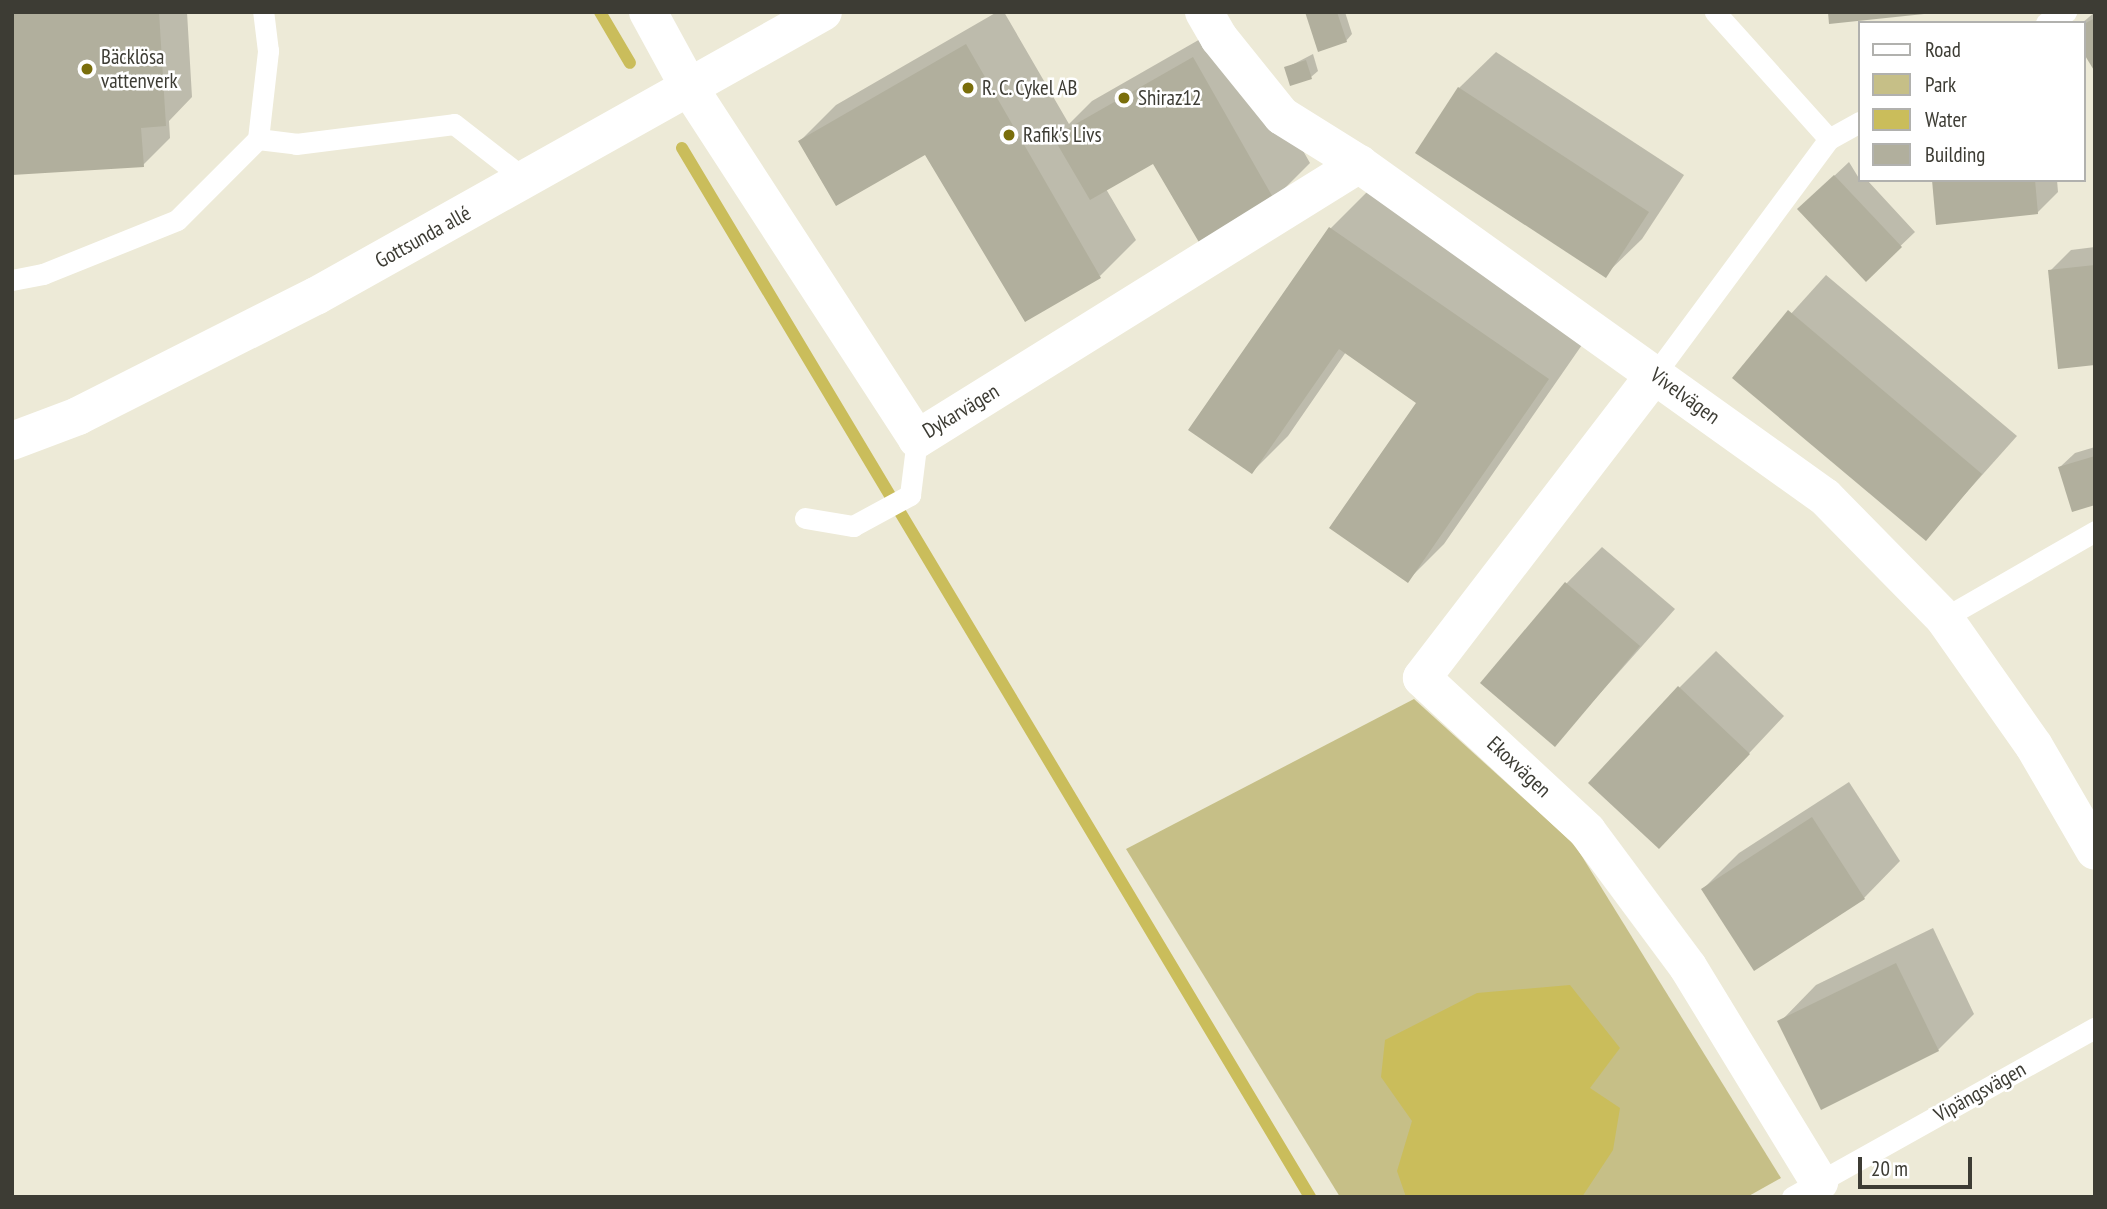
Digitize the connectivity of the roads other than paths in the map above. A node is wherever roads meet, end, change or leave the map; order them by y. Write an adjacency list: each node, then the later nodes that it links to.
1 (263, 12): 10 (lane)
2 (648, 12): 8 (street, Dykarvägen)
3 (823, 12): 8 (street, Gottsunda allé)
4 (1204, 12): 12 (street, Vivelvägen)
5 (1715, 12): 11 (lane)
6 (2066, 12): 7 (lane)
7 (2050, 21)
8 (690, 89): 13 (street, Gottsunda allé); 16 (street, Dykarvägen)
9 (1858, 123): 11 (lane)
10 (258, 139): 13 (lane); 14 (lane)
11 (1829, 139): 15 (lane)
12 (1359, 164): 15 (street, Vivelvägen); 16 (street, Dykarvägen)
13 (526, 180): 17 (street, Gottsunda allé)
14 (12, 280)
15 (1655, 374): 20 (street, Vivelvägen); 23 (street, Ekoxvägen)
16 (917, 439): 18 (lane)
17 (12, 440)
18 (805, 518)
19 (2095, 531): 20 (lane)
20 (1944, 618): 21 (street, Vivelvägen)
21 (2095, 851)
22 (2095, 1028): 23 (lane, Vipängsvägen)
23 (1806, 1189)

